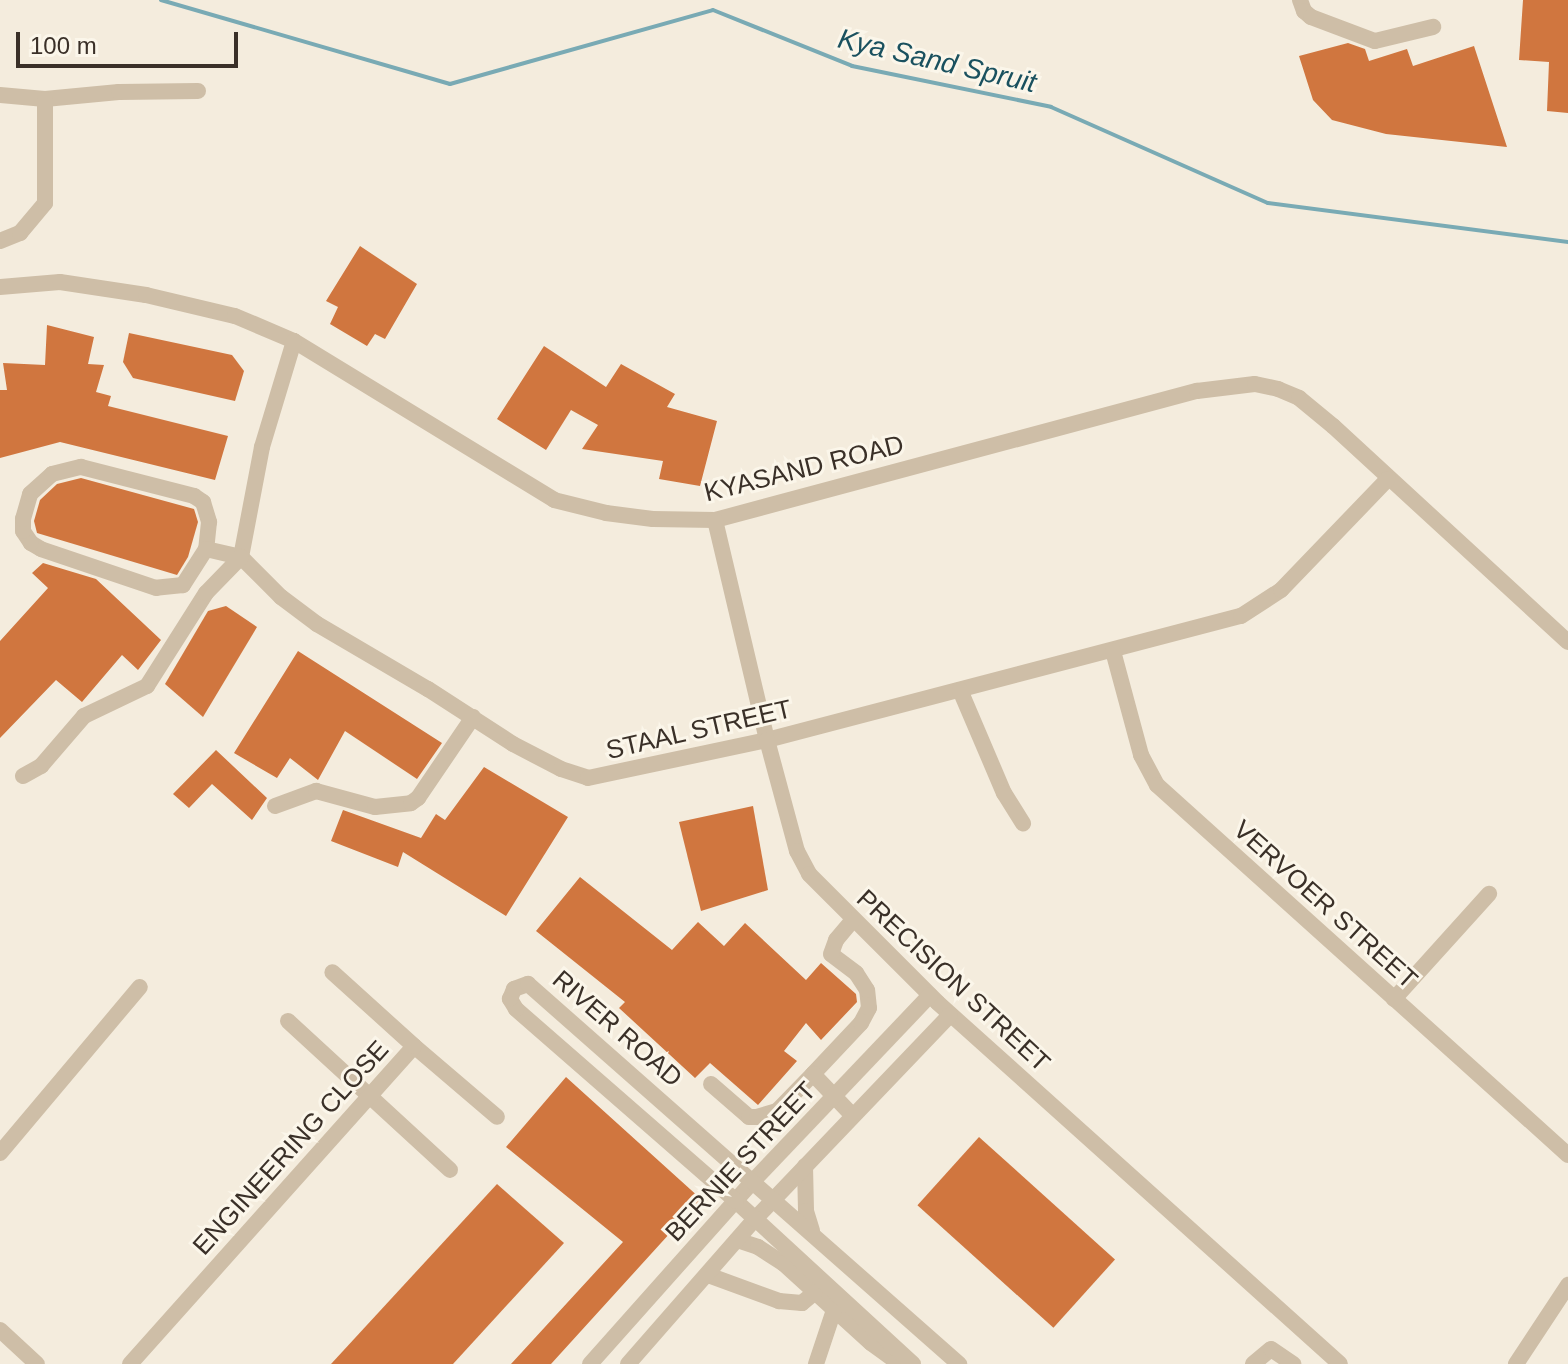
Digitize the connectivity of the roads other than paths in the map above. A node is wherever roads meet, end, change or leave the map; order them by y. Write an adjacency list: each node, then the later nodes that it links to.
1 (1300, 0): 2 (street)
2 (1433, 27)
3 (198, 91): 5 (street)
4 (0, 95): 5 (street)
5 (45, 99): 6 (street)
6 (0, 241)
7 (0, 287): 8 (street, KYASAND ROAD)
8 (294, 341): 10 (street, KYASAND ROAD); 12 (street)
9 (1388, 479): 10 (street, KYASAND ROAD); 13 (street, KYASAND ROAD); 14 (street, STAAL STREET)
10 (715, 520): 17 (street, PRECISION STREET)
11 (206, 549): 11 (street); 12 (street)
12 (241, 557): 16 (street, STAAL STREET); 18 (street)
13 (1568, 642)
14 (1113, 651): 15 (street, STAAL STREET); 26 (street, VERVOER STREET)
15 (960, 690): 17 (street, STAAL STREET); 20 (street)
16 (473, 717): 17 (street, STAAL STREET); 19 (street)
17 (767, 740): 22 (street, PRECISION STREET)
18 (23, 776)
19 (275, 806)
20 (1023, 824)
21 (1489, 894): 26 (street)
22 (853, 920): 25 (street, PRECISION STREET); 30 (street)
23 (332, 972): 29 (street, ENGINEERING CLOSE)
24 (140, 987): 36 (street)
25 (930, 995): 27 (street, PRECISION STREET); 32 (street, BERNIE STREET)
26 (1394, 999): 37 (street, VERVOER STREET)
27 (950, 1015): 34 (street, BERNIE STREET); 61 (street, PRECISION STREET)
28 (288, 1021): 33 (street)
29 (414, 1046): 33 (street, ENGINEERING CLOSE); 35 (street)
30 (813, 1074): 31 (street); 32 (street)
31 (711, 1084)
32 (834, 1096): 34 (street); 40 (street, BERNIE STREET)
33 (369, 1097): 39 (street); 52 (street, ENGINEERING CLOSE)
34 (853, 1116): 38 (street, BERNIE STREET)
35 (497, 1117)
36 (0, 1153)
37 (1568, 1155)
38 (805, 1166): 41 (street, BERNIE STREET); 44 (street)
39 (450, 1170)
40 (754, 1180): 41 (street, RIVER ROAD); 42 (street, BERNIE STREET); 42 (street, RIVER ROAD)
41 (775, 1199): 43 (street, BERNIE STREET); 44 (street, RIVER ROAD)
42 (736, 1201): 43 (street, RIVER ROAD); 53 (street, BERNIE STREET)
43 (755, 1219): 45 (street, BERNIE STREET); 57 (street, RIVER ROAD)
44 (814, 1234): 58 (street, RIVER ROAD)
45 (737, 1240): 46 (street, BERNIE STREET); 48 (street)
46 (708, 1275): 48 (street); 54 (street, BERNIE STREET)
47 (1568, 1285): 62 (street)
48 (815, 1292): 49 (street)
49 (834, 1310): 55 (street); 56 (street)
50 (0, 1330): 51 (street)
51 (37, 1364)
52 (130, 1364)
53 (590, 1364)
54 (628, 1364)
55 (816, 1364)
56 (900, 1364)
57 (913, 1364)
58 (959, 1364)
59 (1253, 1364): 60 (street)
60 (1293, 1364)
61 (1340, 1364)
62 (1516, 1364)

